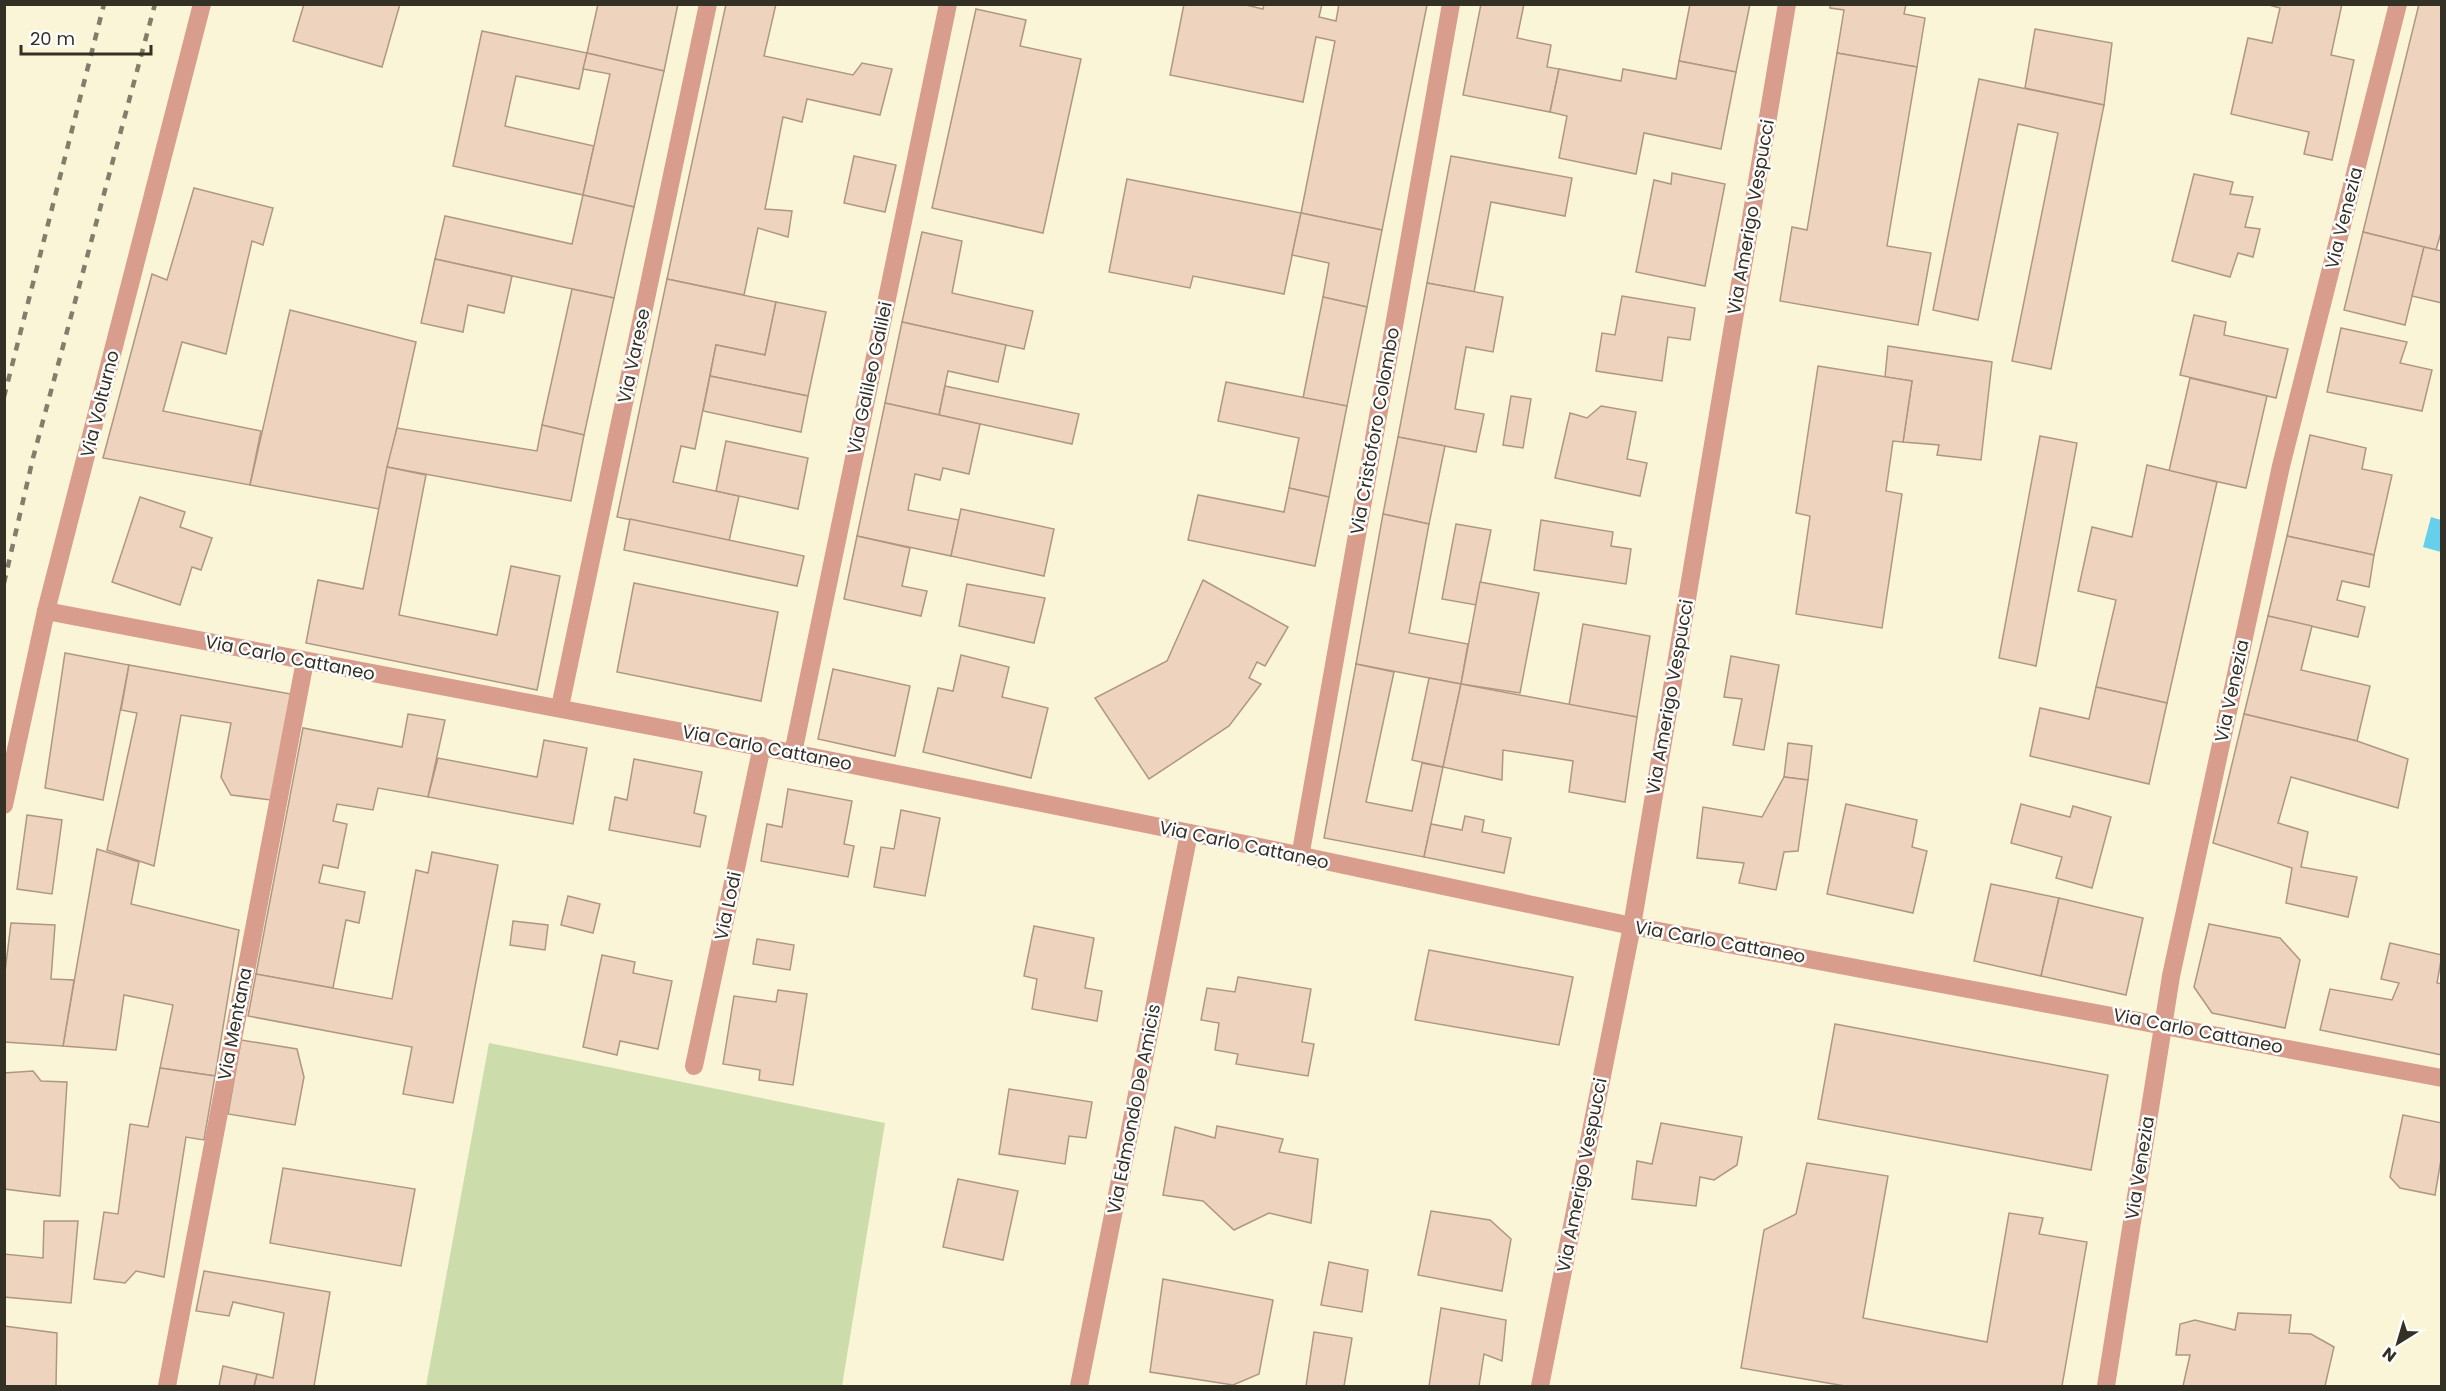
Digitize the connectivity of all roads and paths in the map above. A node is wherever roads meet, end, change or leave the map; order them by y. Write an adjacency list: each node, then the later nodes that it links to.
1 (202, 4): 7 (street, Via Volturno)
2 (708, 4): 9 (street, Via Varese)
3 (948, 4): 11 (street, Via Galileo Galilei)
4 (1451, 4): 14 (street, Via Cristoforo Colombo)
5 (1786, 4): 15 (street, Via Amerigo Vespucci)
6 (2398, 4): 16 (street, Via Venezia)
7 (46, 611): 8 (street, Via Carlo Cattaneo); 12 (street, Via Volturno)
8 (305, 661): 9 (street, Via Carlo Cattaneo); 19 (street, Via Mentana)
9 (560, 707): 10 (street, Via Carlo Cattaneo)
10 (762, 746): 11 (street, Via Carlo Cattaneo); 17 (street, Via Lodi)
11 (793, 753): 13 (street, Via Carlo Cattaneo)
12 (4, 805)
13 (1189, 833): 14 (street, Via Carlo Cattaneo); 20 (street, Via Edmondo De Amicis)
14 (1300, 857): 15 (street, Via Carlo Cattaneo)
15 (1632, 926): 16 (street, Via Carlo Cattaneo); 21 (street, Via Amerigo Vespucci)
16 (2162, 1025): 18 (street, Via Carlo Cattaneo); 22 (street, Via Venezia)
17 (694, 1066)
18 (2442, 1078)
19 (167, 1386)
20 (1079, 1386)
21 (1540, 1386)
22 (2106, 1386)

